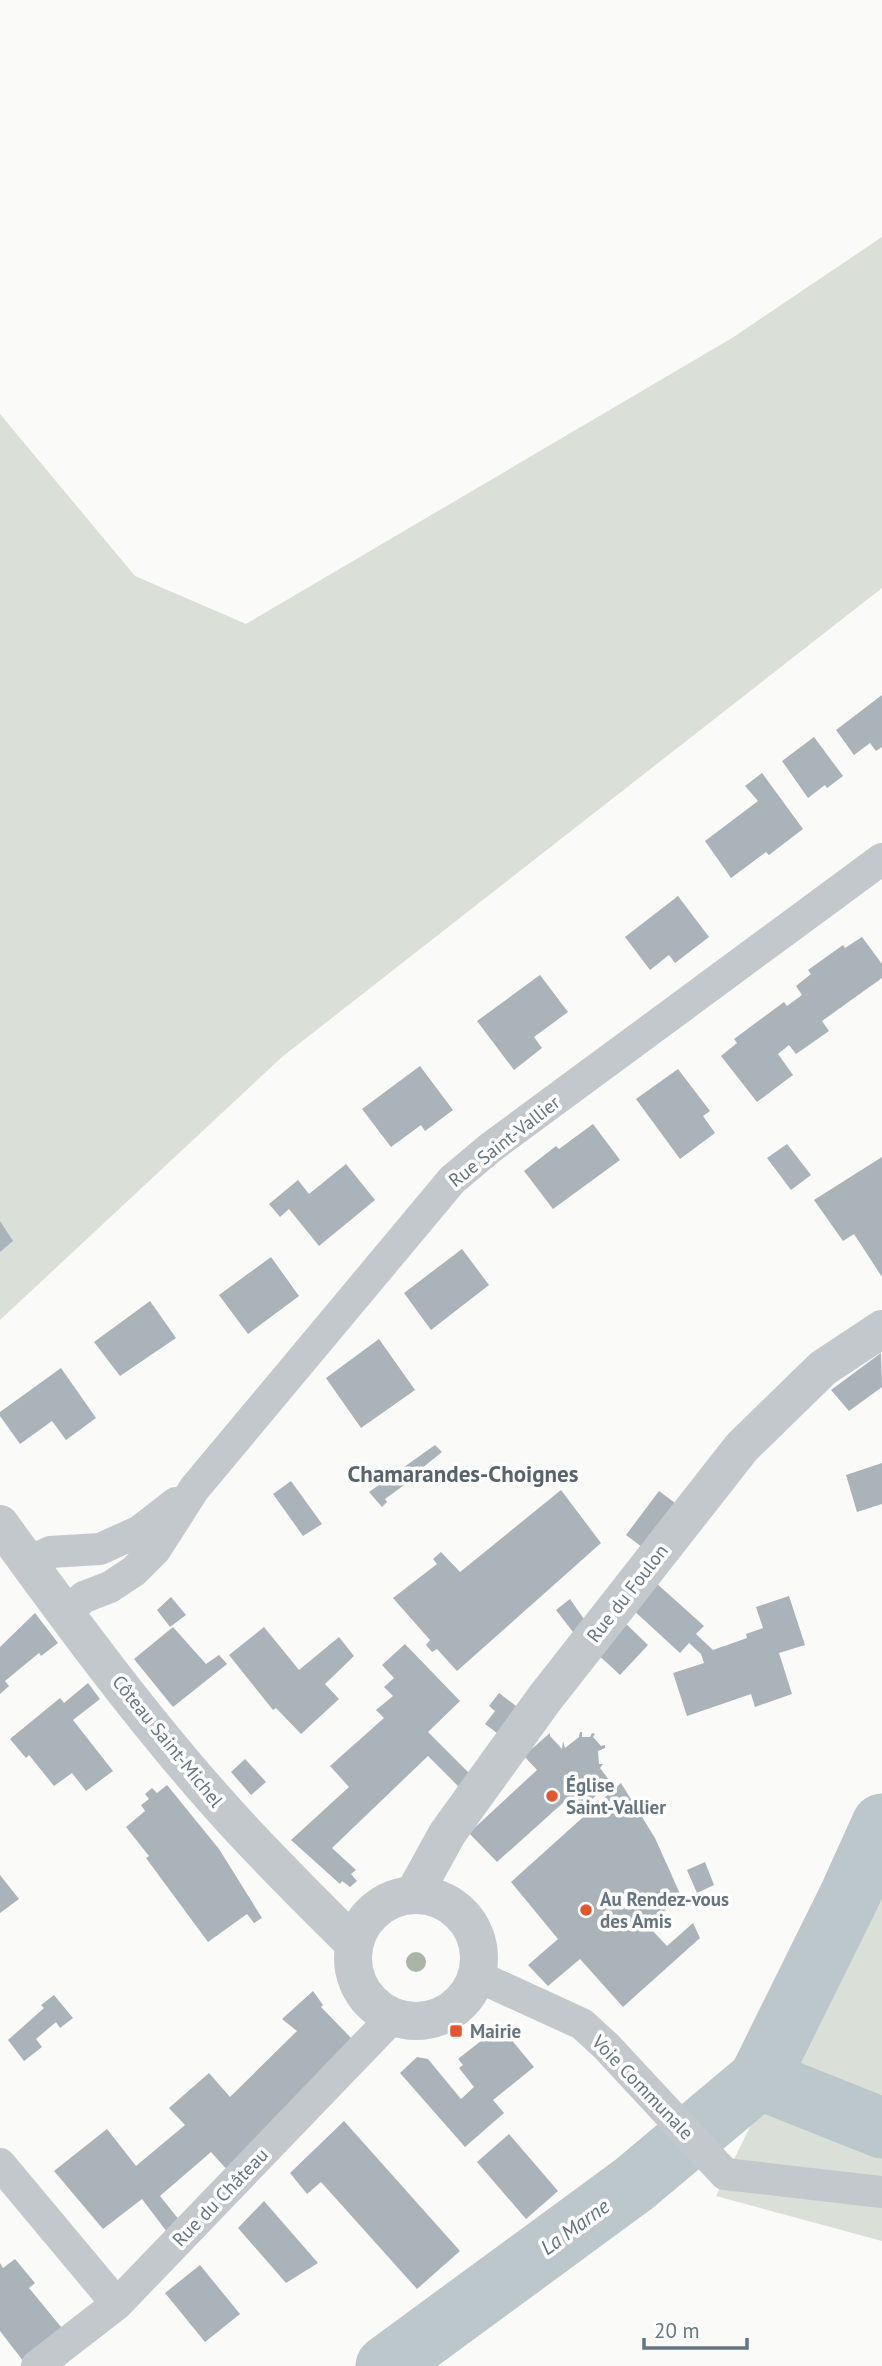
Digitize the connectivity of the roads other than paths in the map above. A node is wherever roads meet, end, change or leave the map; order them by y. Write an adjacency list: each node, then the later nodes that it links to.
1 (881, 855): 3 (street, Rue Saint-Vallier)
2 (882, 1329): 7 (street, Rue du Foulon)
3 (194, 1489): 5 (street, Rue Saint-Vallier); 6 (street, Rue Saint-Vallier)
4 (0, 1524): 5 (street, Côteau Saint-Michel)
5 (28, 1563): 6 (street, Côteau Saint-Michel)
6 (65, 1613): 8 (street, Côteau Saint-Michel)
7 (414, 1895): 8 (street); 9 (street)
8 (354, 1944): 10 (street)
9 (477, 1976): 10 (street); 12 (street, Voie Communale)
10 (393, 2017): 13 (street, Rue du Château)
11 (0, 2164): 13 (street)
12 (882, 2192)
13 (117, 2304): 14 (street, Rue du Château)
14 (37, 2366)

